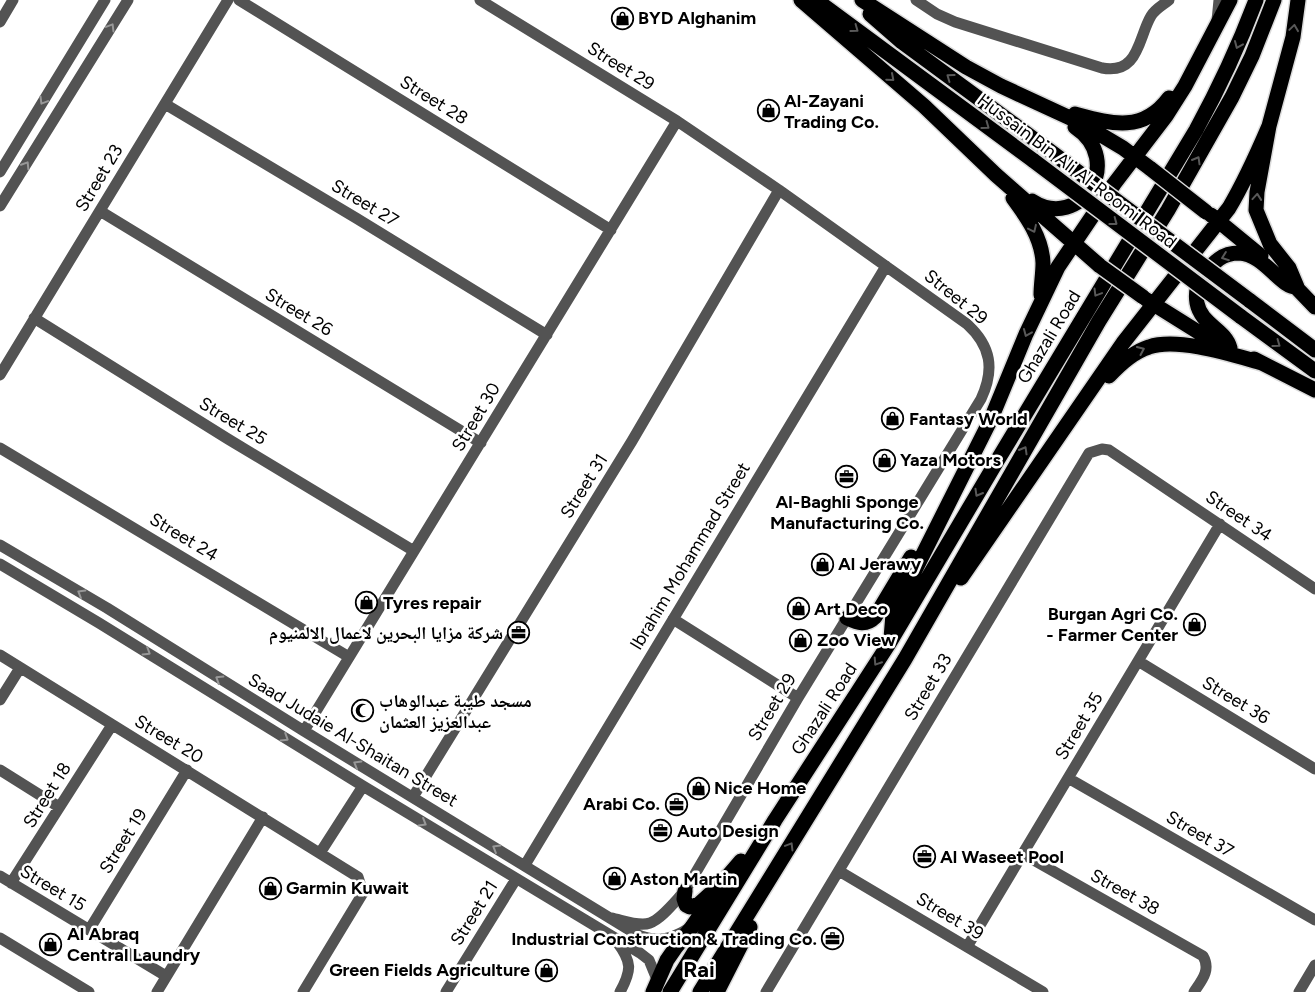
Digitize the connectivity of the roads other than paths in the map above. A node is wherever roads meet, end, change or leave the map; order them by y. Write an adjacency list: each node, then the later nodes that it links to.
1 (13, 0): 18 (street)
2 (105, 0): 21 (street)
3 (128, 0): 22 (street, one-way to 3)
4 (228, 0): 26 (street, Street 23)
5 (239, 0): 37 (street, Street 28)
6 (480, 0): 27 (street, Street 29)
7 (801, 0): 32 (highway, one-way to 32)
8 (816, 0): 49 (highway, Hussain Bin Ali Al-Roomi Road, one-way to 49, bridge)
9 (856, 0): 47 (highway, Hussain Bin Ali Al-Roomi Road, one-way to 9, bridge)
10 (862, 0): 25 (highway)
11 (916, 0): 12 (street)
12 (1169, 0)
13 (1219, 0): 19 (street)
14 (1230, 0): 19 (highway)
15 (1256, 0): 68 (highway, Ghazali Road, one-way to 68)
16 (1274, 0): 71 (highway, Ghazali Road, one-way to 16)
17 (1298, 0): 28 (highway, one-way to 17)
18 (0, 22)
19 (1217, 27): 20 (highway)
20 (1202, 54): 25 (highway); 29 (highway)
21 (68, 60): 22 (street); 23 (street)
22 (85, 71): 24 (street)
23 (60, 73): 24 (street); 30 (street, one-way to 30)
24 (76, 85): 34 (street, one-way to 24)
25 (1038, 103): 29 (highway); 32 (highway)
26 (165, 104): 35 (street, Street 23); 45 (street, Street 27)
27 (677, 121): 33 (street, Street 29); 37 (street, Street 30)
28 (1269, 126): 36 (highway); 40 (highway, one-way to 28)
29 (1135, 157): 36 (highway, bridge); 38 (highway)
30 (4, 162): 31 (street)
31 (0, 172)
32 (996, 175): 38 (highway); 42 (highway, one-way to 42)
33 (779, 190): 39 (street, Street 29); 83 (street, Street 31)
34 (0, 206)
35 (100, 210): 44 (street, Street 23); 53 (street, Street 26)
36 (1219, 221): 40 (highway); 41 (highway)
37 (611, 230): 45 (street, Street 30)
38 (1074, 243): 41 (highway, bridge); 42 (highway)
39 (886, 266): 63 (street, Street 29); 64 (street, Ibrahim Mohammad Street)
40 (1297, 287): 43 (highway); 46 (highway, one-way to 46)
41 (1149, 300): 46 (highway); 52 (highway)
42 (1040, 304): 56 (highway, one-way to 56)
43 (1315, 306)
44 (34, 318): 50 (street, Street 23); 59 (street, Street 25)
45 (546, 335): 53 (street, Street 30)
46 (1230, 348): 48 (highway)
47 (1315, 350)
48 (1262, 363): 51 (highway); 52 (highway, one-way to 48)
49 (1315, 371)
50 (0, 375)
51 (1315, 390)
52 (1070, 421): 71 (highway)
53 (480, 443): 59 (street, Street 30)
54 (0, 448): 70 (street, Street 24)
55 (1142, 472): 57 (street, Street 34); 90 (street, Street 33)
56 (937, 524): 63 (highway); 68 (highway)
57 (1220, 524): 61 (street, Street 34); 72 (street, Street 35)
58 (0, 545): 62 (street, Saad Judaie Al-Shaitan Street, one-way to 58)
59 (414, 551): 70 (street, Street 30)
60 (0, 564): 65 (street, Saad Judaie Al-Shaitan Street)
61 (1315, 589)
62 (107, 608): 65 (street); 66 (street, Saad Judaie Al-Shaitan Street)
63 (847, 618): 74 (street, Street 29)
64 (673, 619): 74 (street); 89 (street, Ibrahim Mohammad Street)
65 (99, 622): 67 (street, Saad Judaie Al-Shaitan Street)
66 (131, 624): 67 (street); 77 (street, Saad Judaie Al-Shaitan Street, one-way to 66)
67 (122, 637): 82 (street, Saad Judaie Al-Shaitan Street, one-way to 82)
68 (890, 642): 86 (highway, Ghazali Road, one-way to 86)
69 (0, 656): 73 (street, Street 20)
70 (350, 657): 77 (street, Street 30)
71 (904, 659): 91 (highway, Ghazali Road, one-way to 71)
72 (1138, 661): 78 (street, Street 36); 81 (street, Street 35)
73 (20, 668): 75 (street); 76 (street, Street 20)
74 (798, 698): 98 (street, Street 29)
75 (0, 700)
76 (112, 725): 80 (street, Street 20); 84 (street, Street 18)
77 (304, 732): 83 (street, Saad Judaie Al-Shaitan Street, one-way to 77)
78 (1315, 769)
79 (0, 770): 84 (street)
80 (187, 770): 85 (street, Street 20); 104 (street, Street 19)
81 (1068, 778): 88 (street, Street 35); 102 (street, Street 37)
82 (362, 786): 87 (street); 94 (street, Saad Judaie Al-Shaitan Street, one-way to 94)
83 (413, 797): 89 (street, Saad Judaie Al-Shaitan Street, one-way to 83)
84 (59, 808): 95 (street, Street 18)
85 (263, 817): 87 (street, Street 20); 110 (street)
86 (775, 820): 96 (highway); 118 (highway, Ghazali Road)
87 (320, 853): 114 (street, Street 20)
88 (1023, 854): 108 (street, Street 35); 124 (street, Street 38)
89 (525, 866): 93 (street, Saad Judaie Al-Shaitan Street)
90 (839, 870): 108 (street, Street 39); 122 (street, Street 33)
91 (774, 872): 107 (highway); 119 (highway, Ghazali Road)
92 (0, 876): 95 (street, Street 15)
93 (542, 876): 97 (street); 99 (street, Saad Judaie Al-Shaitan Street)
94 (516, 879): 97 (street, Saad Judaie Al-Shaitan Street); 115 (street, Street 21)
95 (11, 883): 104 (street, Street 15)
96 (722, 883): 98 (highway); 103 (highway)
97 (532, 889): 100 (street, Saad Judaie Al-Shaitan Street)
98 (685, 891): 101 (street, Street 29)
99 (575, 895): 100 (street); 101 (street, Saad Judaie Al-Shaitan Street)
100 (565, 909): 105 (street, Saad Judaie Al-Shaitan Street)
101 (611, 918): 103 (street, Saad Judaie Al-Shaitan Street)
102 (1315, 920)
103 (692, 927): 111 (highway)
104 (89, 930): 110 (street, Street 15)
105 (612, 936): 111 (street, Saad Judaie Al-Shaitan Street); 116 (street)
106 (0, 938): 112 (street)
107 (742, 945): 120 (highway); 121 (highway)
108 (968, 947): 123 (street, Street 39)
109 (1315, 965): 125 (street)
110 (166, 976): 113 (street)
111 (655, 987)
112 (89, 992)
113 (156, 992)
114 (303, 992)
115 (446, 992)
116 (621, 992): 117 (street)
117 (632, 992)
118 (670, 992)
119 (700, 992)
120 (716, 992)
121 (725, 992)
122 (766, 992)
123 (1043, 992)
124 (1194, 992)
125 (1299, 992)

